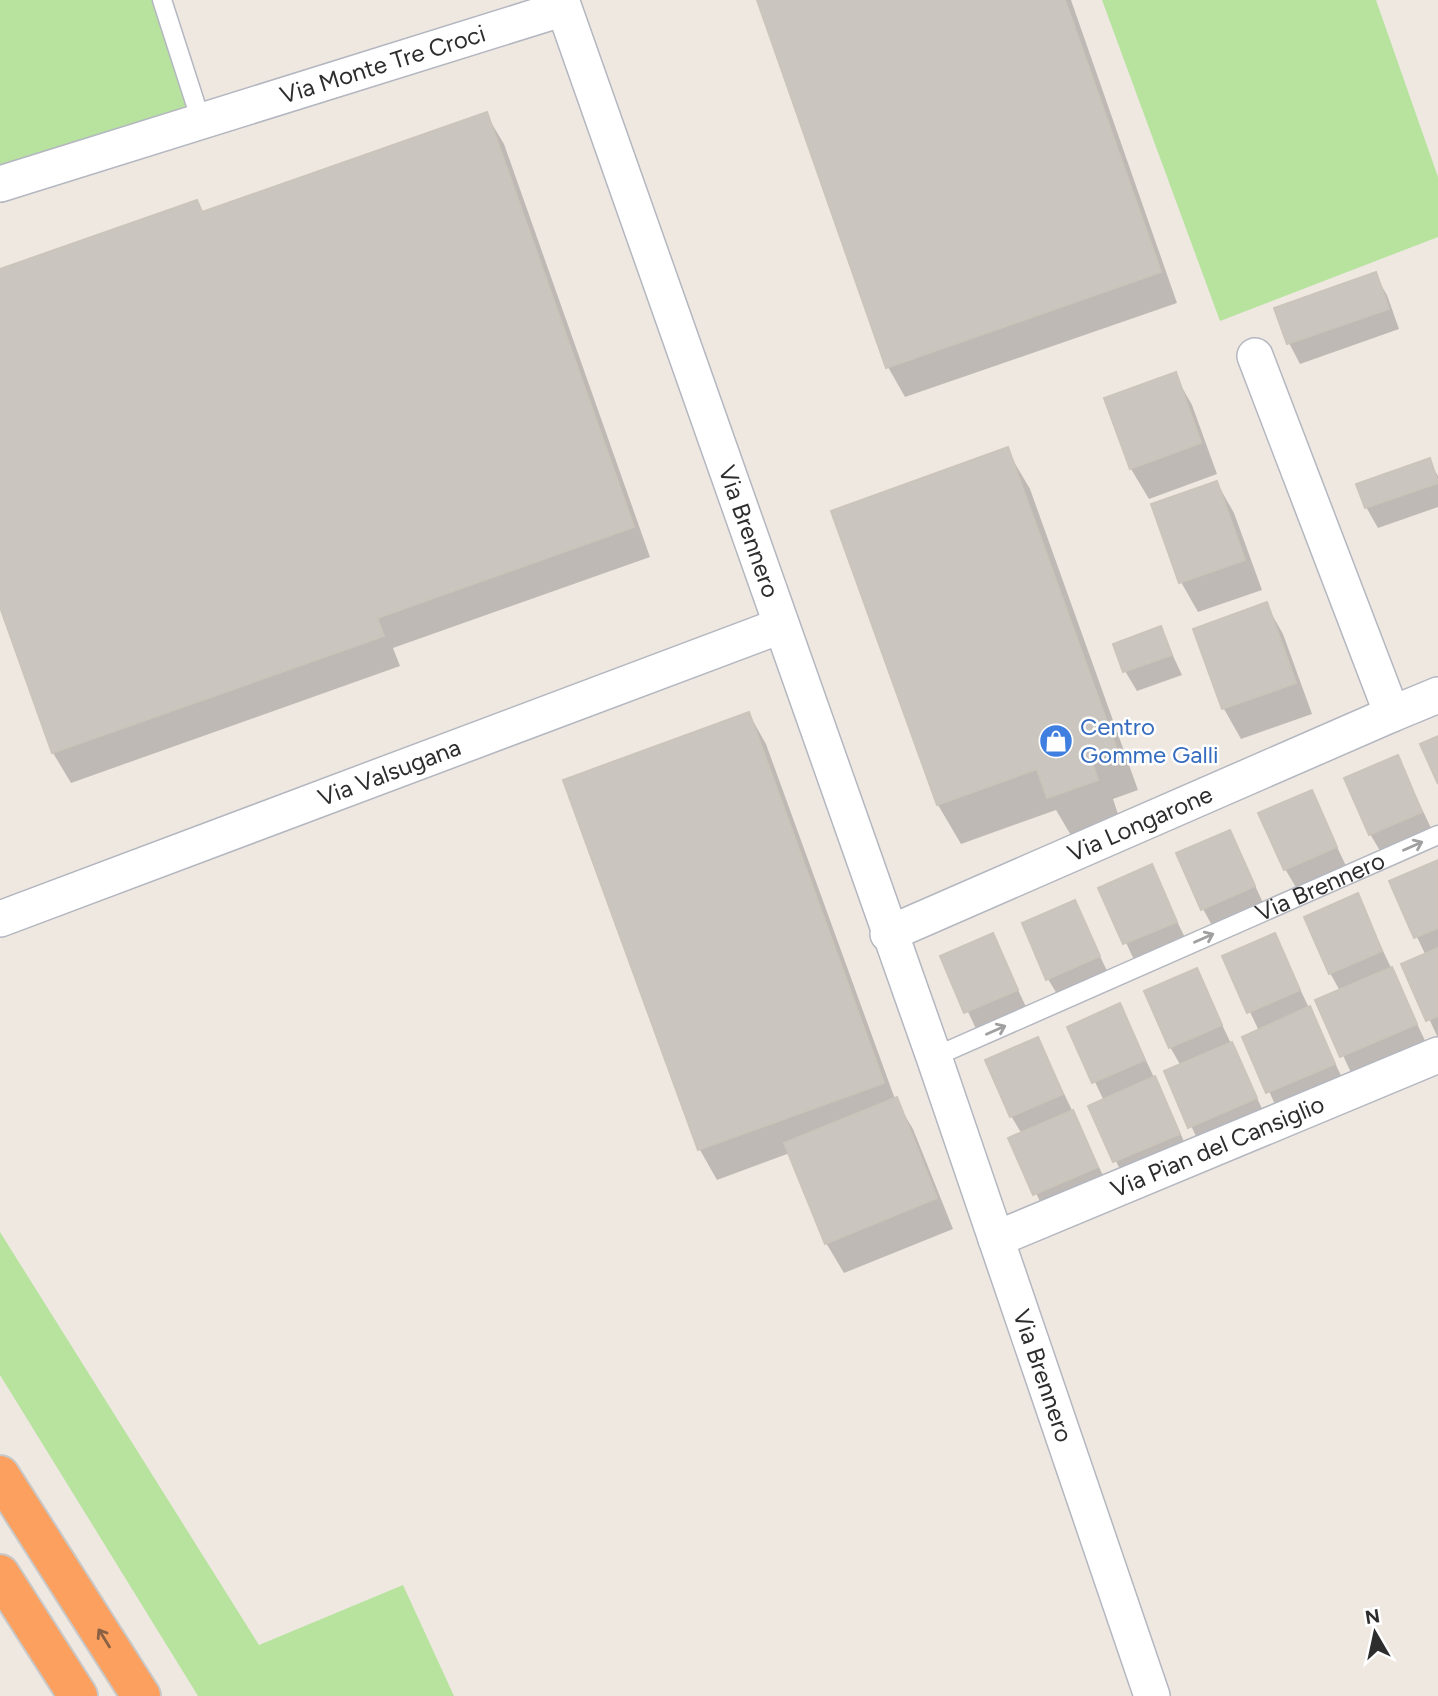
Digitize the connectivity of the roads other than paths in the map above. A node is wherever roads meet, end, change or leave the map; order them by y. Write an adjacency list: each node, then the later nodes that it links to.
1 (162, 0): 3 (lane)
2 (564, 8): 3 (street, Via Monte Tre Croci); 6 (street, Via Brennero)
3 (201, 121): 4 (street, Via Monte Tre Croci)
4 (0, 184)
5 (1255, 356): 8 (street)
6 (780, 625): 10 (street, Via Valsugana); 11 (street, Via Brennero)
7 (1438, 695): 8 (street, Via Longarone)
8 (1392, 714): 11 (street, Via Longarone)
9 (1438, 835): 13 (lane, Via Brennero, one-way to 9)
10 (0, 919)
11 (888, 934): 13 (street, Via Brennero)
12 (1438, 1055): 14 (street, Via Pian del Cansiglio)
13 (934, 1057): 14 (street, Via Brennero)
14 (996, 1239): 19 (street, Via Brennero)
15 (0, 1475): 18 (highway, one-way to 15)
16 (0, 1574): 17 (highway)
17 (78, 1696)
18 (141, 1696)
19 (1152, 1696)

